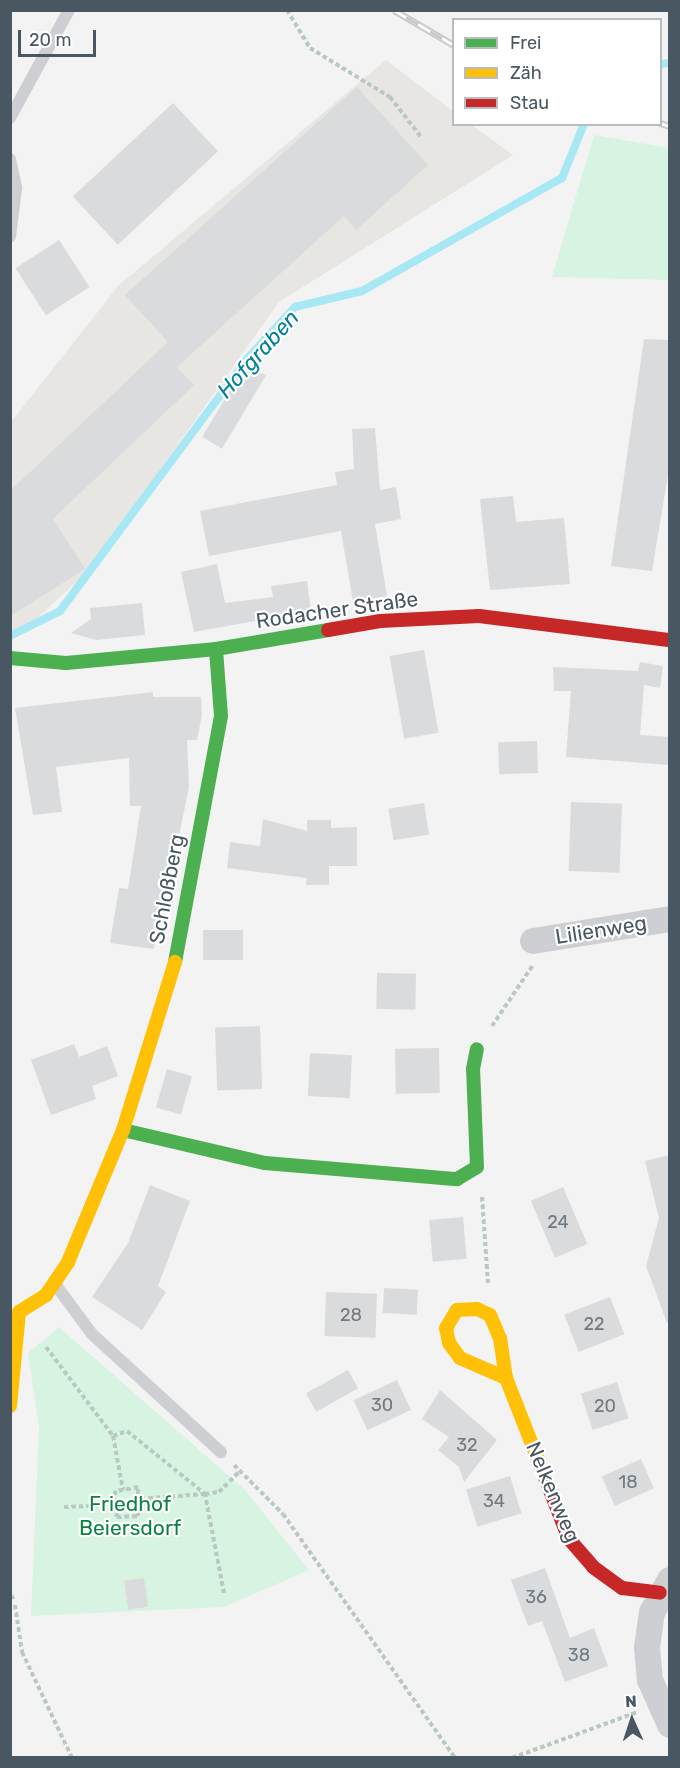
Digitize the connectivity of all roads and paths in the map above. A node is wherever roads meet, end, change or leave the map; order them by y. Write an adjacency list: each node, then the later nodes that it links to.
1 (69, 10): 3 (lane)
2 (287, 10): 4 (path)
3 (10, 118)
4 (421, 137)
5 (10, 159): 6 (lane)
6 (10, 237)
7 (669, 640): 8 (street, Rodacher Straße)
8 (216, 649): 9 (street, Rodacher Straße); 13 (street, Schloßberg)
9 (10, 658)
10 (669, 919): 11 (street, Lilienweg)
11 (533, 941): 12 (path)
12 (477, 1049): 14 (street)
13 (123, 1130): 14 (street); 15 (street, Schloßberg)
14 (477, 1167): 17 (path)
15 (54, 1283): 16 (street, Schloßberg); 21 (lane)
16 (15, 1313): 19 (street); 20 (path)
17 (490, 1315): 18 (street, Nelkenweg); 18 (street)
18 (506, 1378): 28 (street, Nelkenweg)
19 (10, 1406)
20 (113, 1436): 23 (path); 24 (path)
21 (221, 1452): 22 (path)
22 (240, 1471): 24 (path); 33 (path)
23 (123, 1490): 25 (path); 26 (path)
24 (205, 1494): 25 (path); 29 (path)
25 (138, 1499): 26 (path)
26 (116, 1504): 27 (path)
27 (64, 1507)
28 (665, 1586): 31 (street, Nelkenweg)
29 (224, 1593)
30 (15, 1605): 32 (path)
31 (664, 1715): 34 (path)
32 (72, 1758)
33 (455, 1758)
34 (512, 1758)

